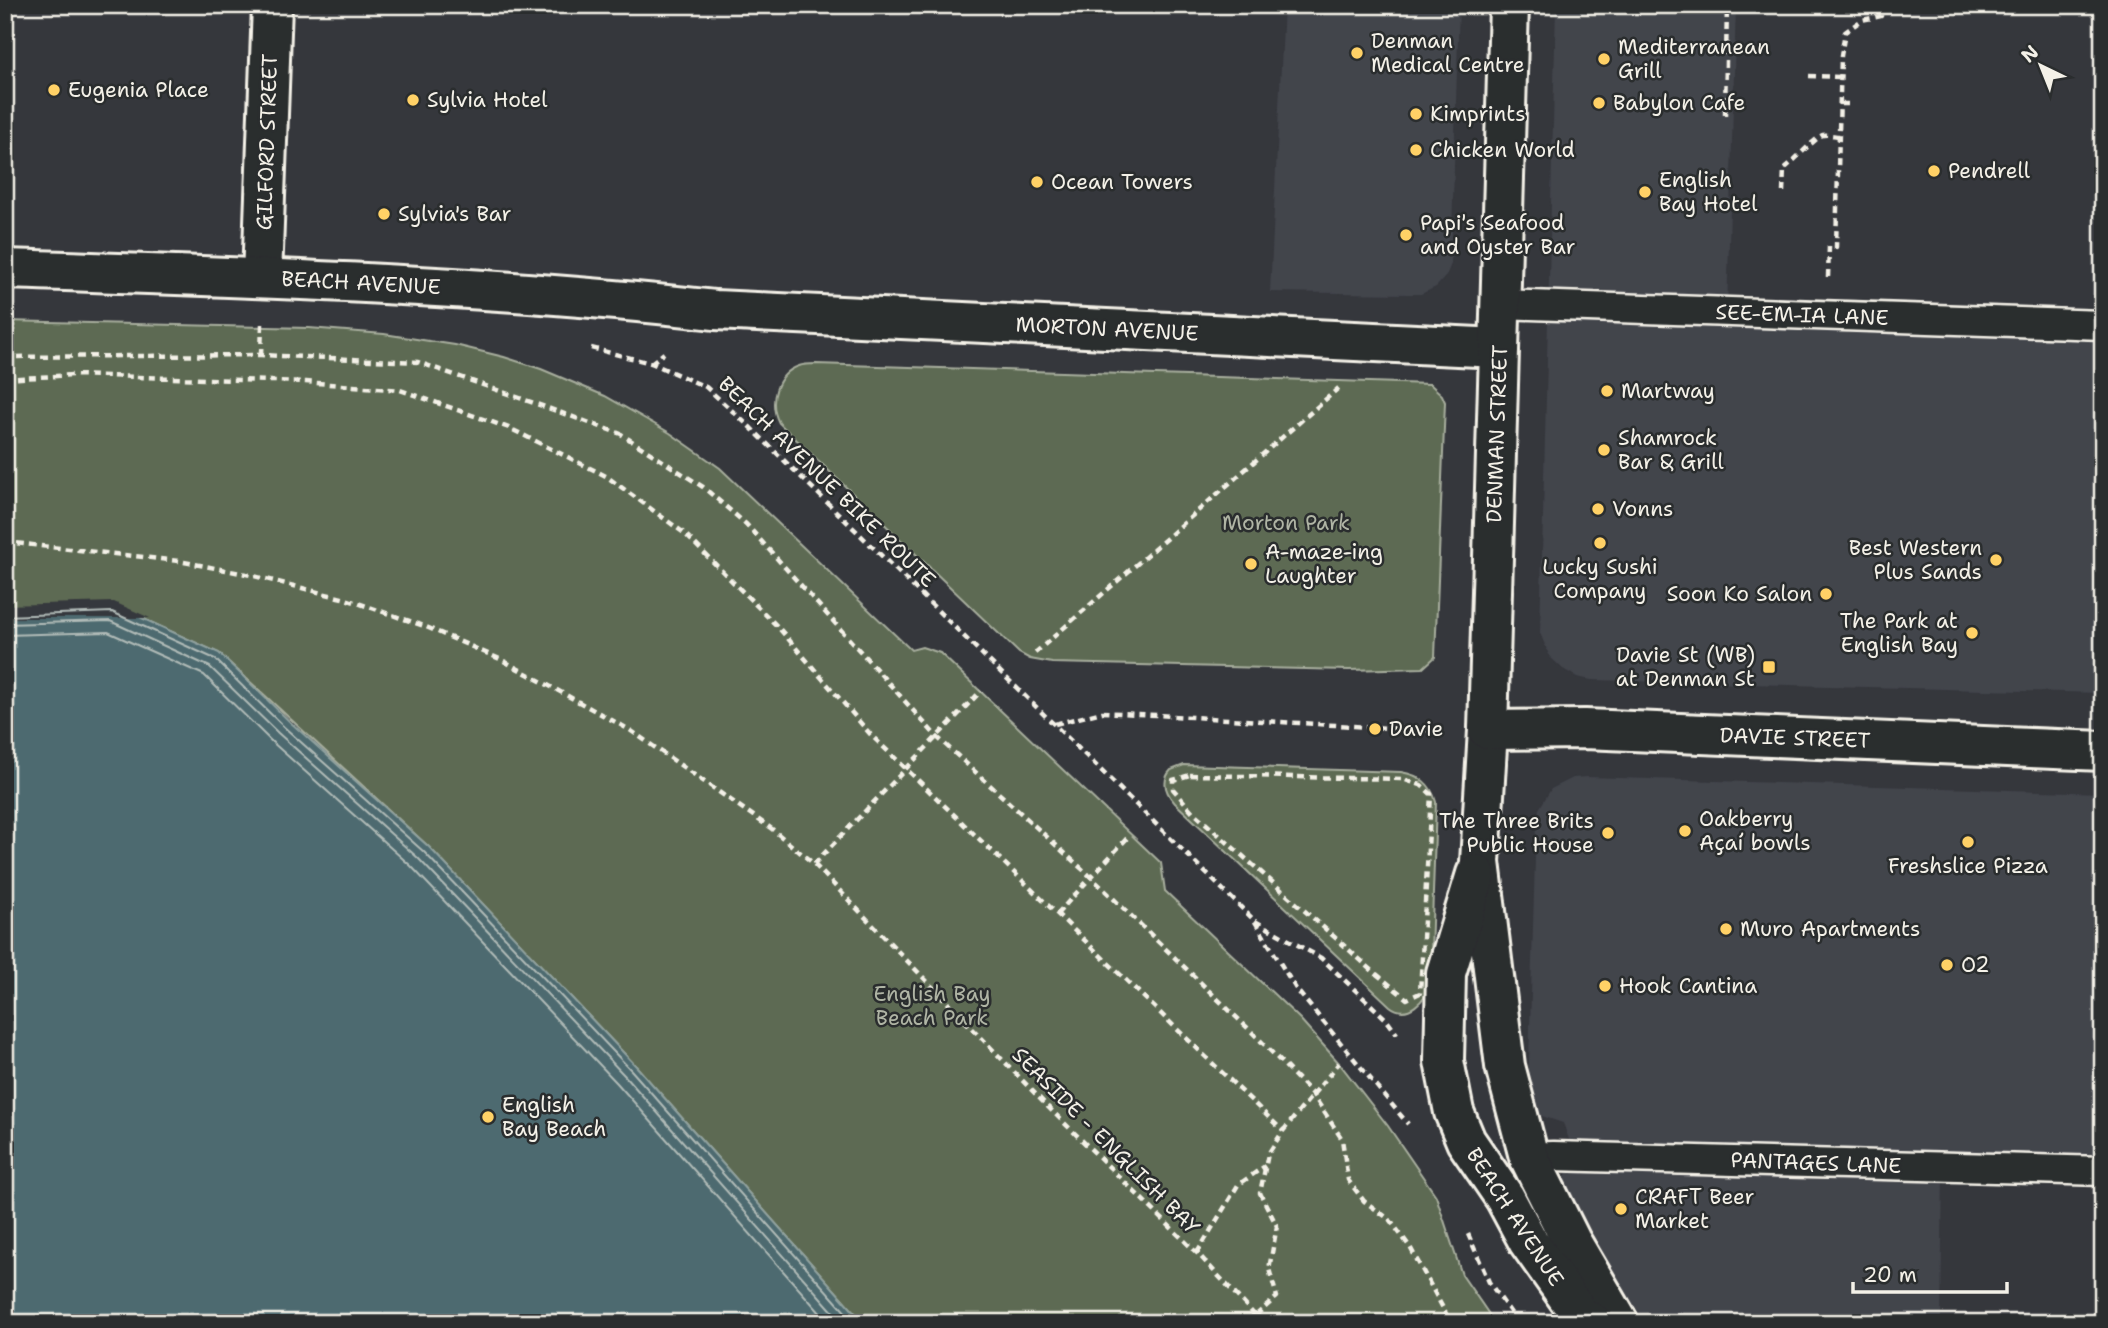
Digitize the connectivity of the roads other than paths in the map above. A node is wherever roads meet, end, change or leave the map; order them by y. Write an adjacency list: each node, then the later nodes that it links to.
1 (272, 5): 4 (street, GILFORD STREET)
2 (1509, 5): 5 (street, DENMAN STREET)
3 (5, 269): 4 (street, BEACH AVENUE)
4 (262, 278): 6 (street, BEACH AVENUE)
5 (1501, 304): 7 (lane, SEE-EM-IA LANE); 8 (street, DENMAN STREET)
6 (715, 310): 8 (street, MORTON AVENUE)
7 (2103, 325)
8 (1499, 348): 9 (street, DENMAN STREET)
9 (1488, 730): 10 (street, DAVIE STREET); 11 (street, DENMAN STREET)
10 (2103, 751)
11 (1480, 862): 12 (street, DENMAN STREET); 13 (street, DENMAN STREET)
12 (1466, 1141): 15 (street, BEACH AVENUE)
13 (1529, 1157): 14 (lane, PANTAGES LANE); 16 (street, BEACH AVENUE)
14 (2103, 1171)
15 (1593, 1323)
16 (1619, 1323)

